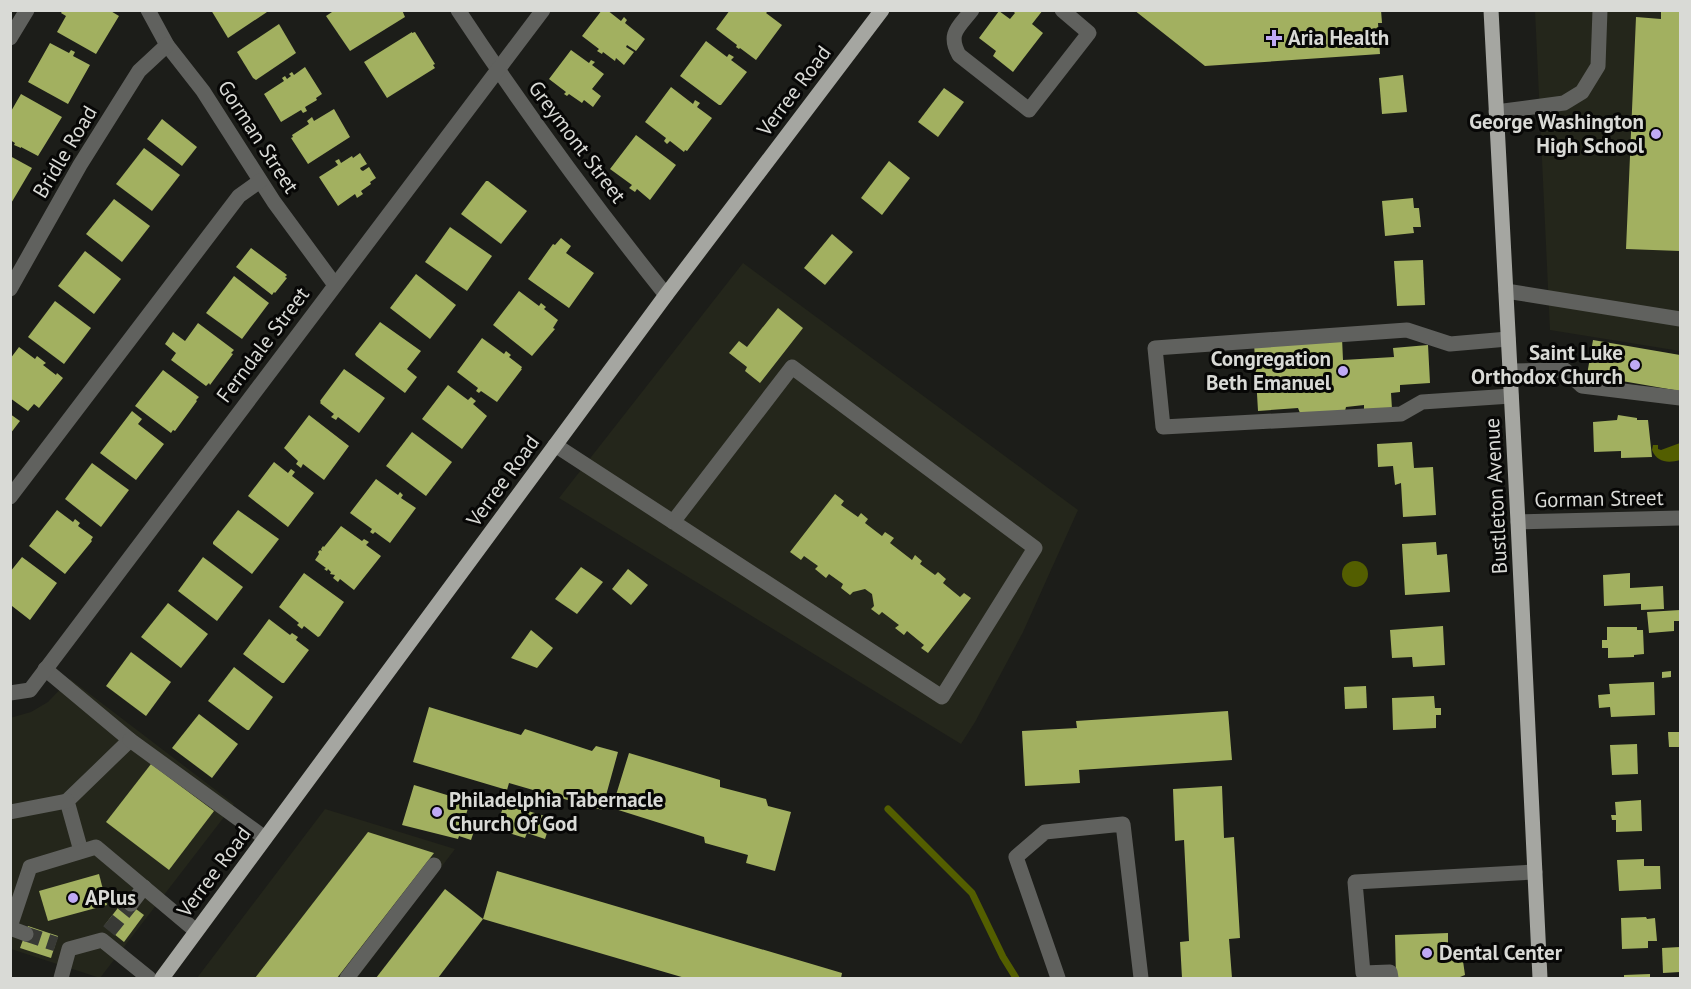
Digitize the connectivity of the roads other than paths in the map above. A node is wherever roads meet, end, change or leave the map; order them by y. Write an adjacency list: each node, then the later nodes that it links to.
1 (27, 10): 10 (street)
2 (148, 10): 11 (street, Gorman Street)
3 (458, 10): 12 (street, Greymont Street)
4 (543, 10): 12 (street, Ferndale Street)
5 (882, 10): 18 (main road, Verree Road)
6 (972, 10): 7 (street)
7 (1062, 10)
8 (1491, 10): 13 (main road, Bustleton Avenue)
9 (1600, 10): 13 (street)
10 (10, 38)
11 (167, 45): 14 (street, Gorman Street); 16 (street, Bridle Road)
12 (498, 71): 15 (street, Ferndale Street); 18 (street, Greymont Street)
13 (1496, 112): 17 (main road, Bustleton Avenue)
14 (260, 181): 15 (street, Gorman Street); 25 (street)
15 (335, 285): 29 (street, Ferndale Street)
16 (10, 290)
17 (1506, 291): 19 (street); 20 (main road, Bustleton Avenue)
18 (666, 295): 24 (main road, Verree Road)
19 (1680, 319)
20 (1508, 339): 21 (main road, Bustleton Avenue); 22 (street)
21 (1510, 371): 22 (main road, Bustleton Avenue); 23 (street)
22 (1512, 396): 28 (main road, Bustleton Avenue)
23 (1680, 398)
24 (555, 445): 27 (street); 34 (main road, Verree Road)
25 (10, 497)
26 (1680, 518): 28 (street, Gorman Street)
27 (673, 522): 27 (street)
28 (1518, 522): 37 (main road, Bustleton Avenue)
29 (45, 669): 30 (street, Ferndale Street); 31 (street)
30 (10, 693)
31 (130, 740): 32 (street); 34 (street)
32 (68, 801): 33 (street); 35 (street)
33 (10, 812)
34 (265, 838): 41 (main road, Verree Road)
35 (81, 851): 38 (street); 40 (street)
36 (435, 865): 46 (street)
37 (1535, 872): 49 (street); 50 (main road, Bustleton Avenue)
38 (144, 887): 39 (street); 41 (street)
39 (131, 904)
40 (10, 927): 42 (street)
41 (196, 931): 45 (main road, Verree Road)
42 (26, 933)
43 (61, 978): 44 (street)
44 (149, 978)
45 (162, 978)
46 (347, 978)
47 (1058, 978): 48 (street)
48 (1141, 978)
49 (1390, 978)
50 (1540, 978)

